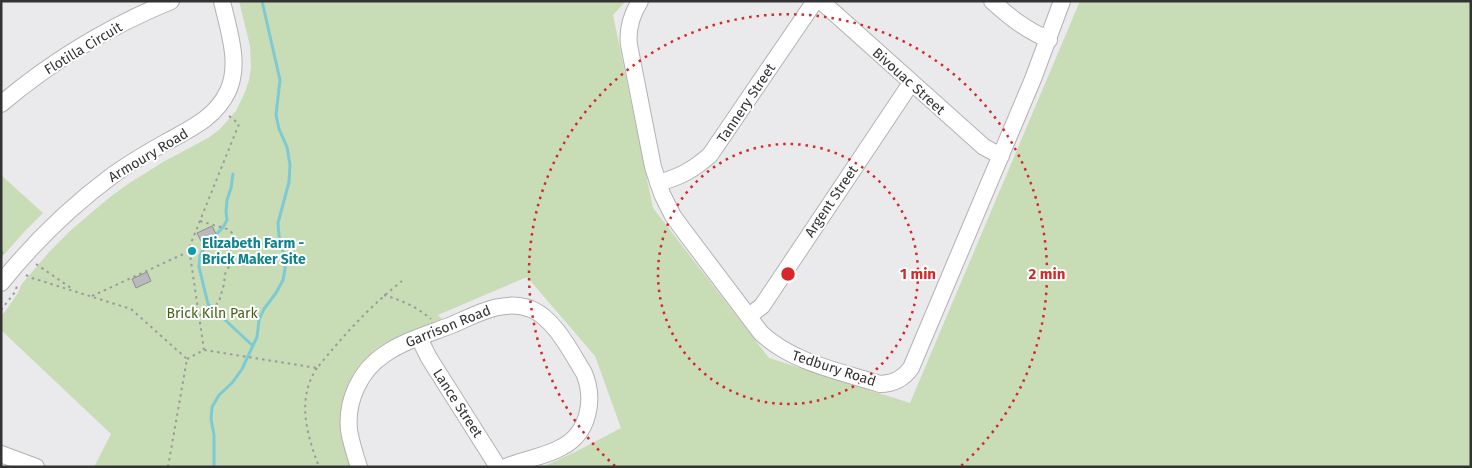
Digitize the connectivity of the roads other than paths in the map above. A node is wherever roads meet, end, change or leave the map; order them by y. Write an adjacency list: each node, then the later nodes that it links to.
1 (171, 1): 10 (street, Flotilla Circuit)
2 (222, 1): 13 (street, Armoury Road)
3 (640, 1): 12 (street, Tedbury Road)
4 (815, 1): 12 (street, Tannery Street)
5 (821, 1): 9 (street, Bivouac Street)
6 (992, 1): 8 (street)
7 (1062, 1): 8 (street, Tedbury Road)
8 (1049, 40): 11 (street, Tedbury Road)
9 (911, 83): 11 (street, Bivouac Street); 14 (street, Argent Street)
10 (1, 104)
11 (1001, 156): 14 (street, Tedbury Road)
12 (658, 183): 14 (street, Tedbury Road)
13 (1, 283)
14 (748, 316)
15 (419, 338): 18 (street, Garrison Road); 19 (street, Lance Street); 20 (street, Garrison Road)
16 (1, 454): 17 (street)
17 (36, 467)
18 (359, 467)
19 (498, 467)
20 (506, 467)

